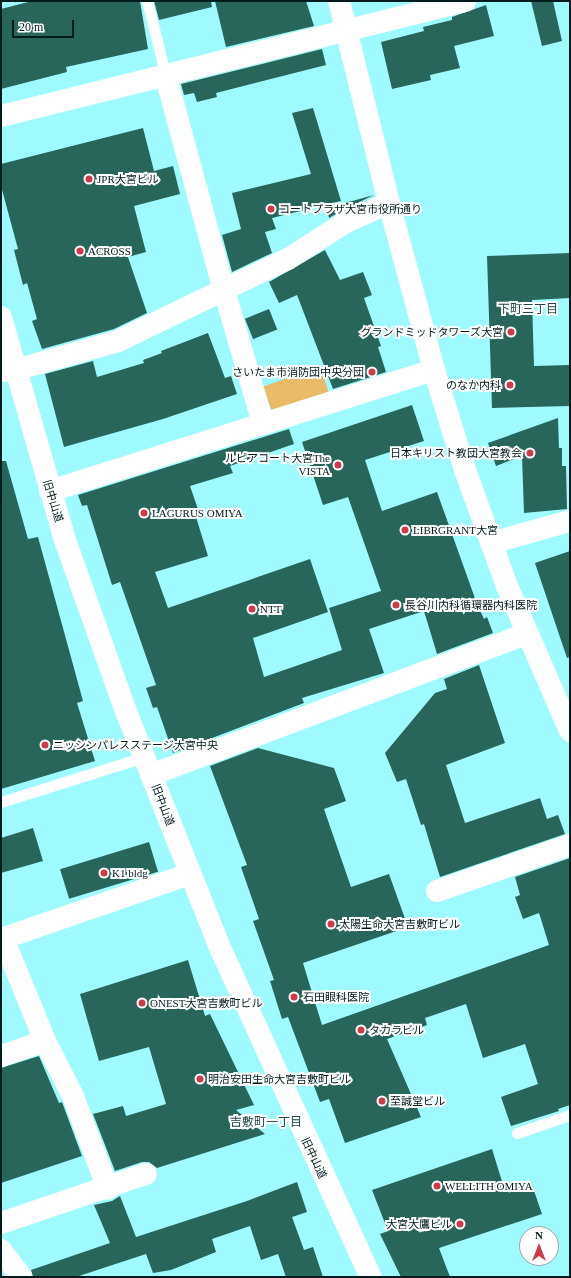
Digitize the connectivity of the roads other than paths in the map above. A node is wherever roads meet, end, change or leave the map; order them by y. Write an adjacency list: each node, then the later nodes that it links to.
1 (147, 1): 5 (lane)
2 (339, 1): 4 (street)
3 (465, 1): 4 (street)
4 (346, 32): 5 (street); 7 (street)
5 (166, 77): 6 (street); 8 (street)
6 (1, 116)
7 (389, 203): 8 (street); 11 (street)
8 (224, 290): 10 (street); 12 (street)
9 (1, 317): 10 (street, 旧中山道)
10 (8, 370): 13 (street, 旧中山道)
11 (434, 370): 12 (street); 15 (street)
12 (264, 423): 13 (street)
13 (50, 491): 18 (street, 旧中山道)
14 (570, 522): 15 (street)
15 (491, 543): 16 (street)
16 (527, 634): 17 (street); 18 (street)
17 (570, 731)
18 (148, 766): 19 (lane); 21 (street, 旧中山道)
19 (1, 802)
20 (570, 845): 22 (street)
21 (190, 874): 23 (street); 33 (street, 旧中山道)
22 (437, 891)
23 (2, 939): 24 (street)
24 (46, 1041): 25 (street); 29 (street)
25 (1, 1056)
26 (570, 1115): 27 (lane)
27 (517, 1133)
28 (146, 1174): 29 (street)
29 (108, 1189): 30 (street)
30 (1, 1223)
31 (1, 1250): 32 (street)
32 (21, 1277)
33 (371, 1277)

